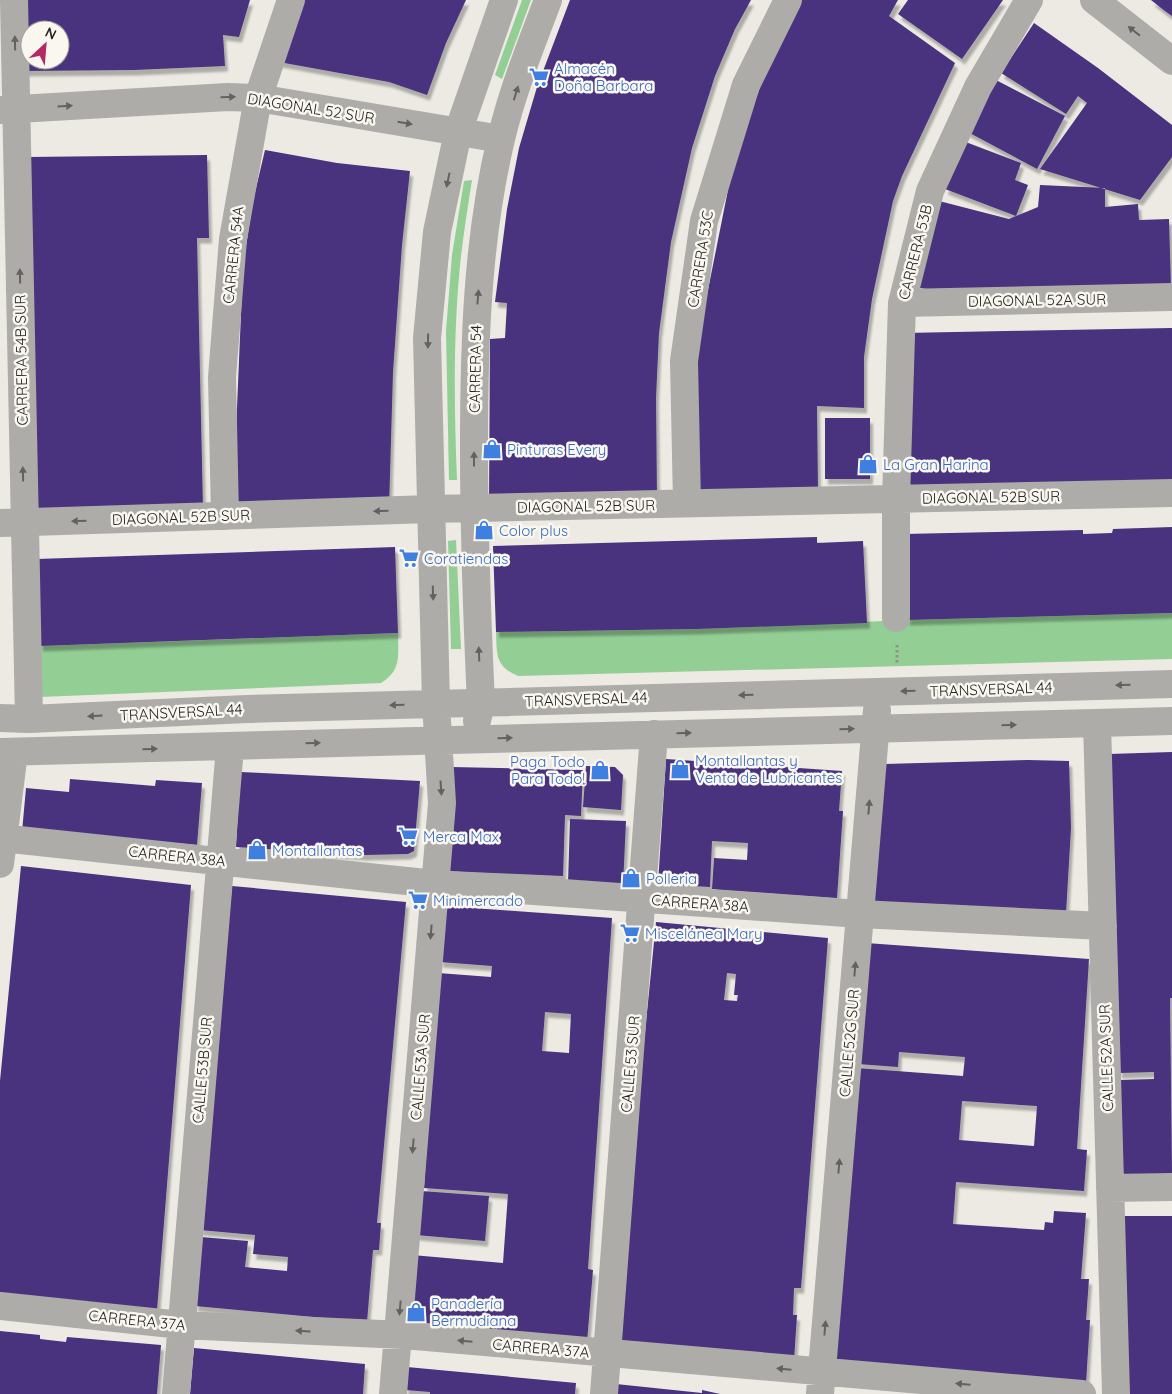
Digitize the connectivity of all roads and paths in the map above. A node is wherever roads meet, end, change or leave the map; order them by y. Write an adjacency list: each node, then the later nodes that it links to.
1 (14, 0): 10 (street, CARRERA 54B SUR, one-way to 1)
2 (291, 0): 9 (street, CARRERA 54A)
3 (504, 0): 11 (street)
4 (548, 0): 12 (street, CARRERA 54, one-way to 4)
5 (788, 0): 18 (street, CARRERA 53C)
6 (1029, 0): 14 (street, CARRERA 53B)
7 (1094, 0): 8 (street, one-way to 7)
8 (1172, 61)
9 (258, 98): 10 (street, DIAGONAL 52 SUR, one-way to 9); 11 (street, DIAGONAL 52 SUR, one-way to 11); 21 (street, CARRERA 54A)
10 (8, 109): 15 (street, CARRERA 54B SUR, one-way to 10)
11 (458, 132): 12 (street, DIAGONAL 52 SUR); 20 (street, one-way to 20)
12 (501, 139): 19 (street, CARRERA 54, one-way to 12)
13 (1172, 297): 14 (street, DIAGONAL 52A SUR)
14 (902, 303): 17 (street, CARRERA 53B)
15 (10, 330): 22 (street, CARRERA 54B SUR, one-way to 15)
16 (1172, 493): 17 (street, DIAGONAL 52B SUR)
17 (896, 499): 18 (street, DIAGONAL 52B SUR); 23 (street, CARRERA 53B)
18 (686, 504): 19 (street, DIAGONAL 52B SUR)
19 (474, 508): 20 (street, DIAGONAL 52B SUR); 27 (street, CARRERA 54, one-way to 19)
20 (430, 509): 21 (street, DIAGONAL 52B SUR, one-way to 21); 26 (street, one-way to 26)
21 (224, 516): 22 (street, DIAGONAL 52B SUR, one-way to 22)
22 (12, 523): 29 (street, CARRERA 54B SUR)
23 (896, 618)
24 (1172, 684): 25 (street, TRANSVERSAL 44, one-way to 25)
25 (878, 692): 27 (street, TRANSVERSAL 44, one-way to 27); 32 (street, CALLE 52G SUR)
26 (436, 703): 27 (street, TRANSVERSAL 44); 29 (street, TRANSVERSAL 44, one-way to 29); 34 (street)
27 (481, 703): 34 (street, CARRERA 54)
28 (0, 718): 29 (street, TRANSVERSAL 44)
29 (29, 719)
30 (1172, 721): 31 (street)
31 (1097, 723): 32 (street, one-way to 31); 42 (street, CALLE 52A SUR)
32 (875, 728): 33 (street, one-way to 32); 41 (street, CALLE 52G SUR, one-way to 32)
33 (654, 734): 34 (street, one-way to 33); 40 (street, CALLE 53 SUR)
34 (448, 739): 35 (street, one-way to 34); 39 (street, CALLE 53A SUR, one-way to 39)
35 (230, 747): 36 (street, one-way to 35); 38 (street, CALLE 53B SUR)
36 (7, 752): 37 (street)
37 (1, 847): 38 (street, CARRERA 38A)
38 (219, 860): 39 (street, CARRERA 38A); 46 (street, CALLE 53B SUR)
39 (435, 884): 40 (street, CARRERA 38A); 47 (street, CALLE 53A SUR, one-way to 47)
40 (643, 899): 41 (street, CARRERA 38A); 48 (street, CALLE 53 SUR)
41 (860, 914): 42 (street, CARRERA 38A); 49 (street, CALLE 52G SUR, one-way to 41)
42 (1103, 926): 44 (street, CALLE 52A SUR)
43 (1172, 1186): 44 (street)
44 (1110, 1188): 54 (street, CALLE 52A SUR)
45 (0, 1306): 46 (street, CARRERA 37A)
46 (181, 1325): 47 (street, CARRERA 37A, one-way to 46); 50 (street, CALLE 53B SUR)
47 (398, 1336): 48 (street, CARRERA 37A, one-way to 47); 51 (street, CALLE 53A SUR)
48 (608, 1354): 49 (street, CARRERA 37A, one-way to 48); 52 (street, CALLE 53 SUR)
49 (821, 1383): 53 (street, CARRERA 37A, one-way to 49)
50 (176, 1394)
51 (393, 1394)
52 (604, 1394)
53 (1082, 1394)
54 (1116, 1394)

